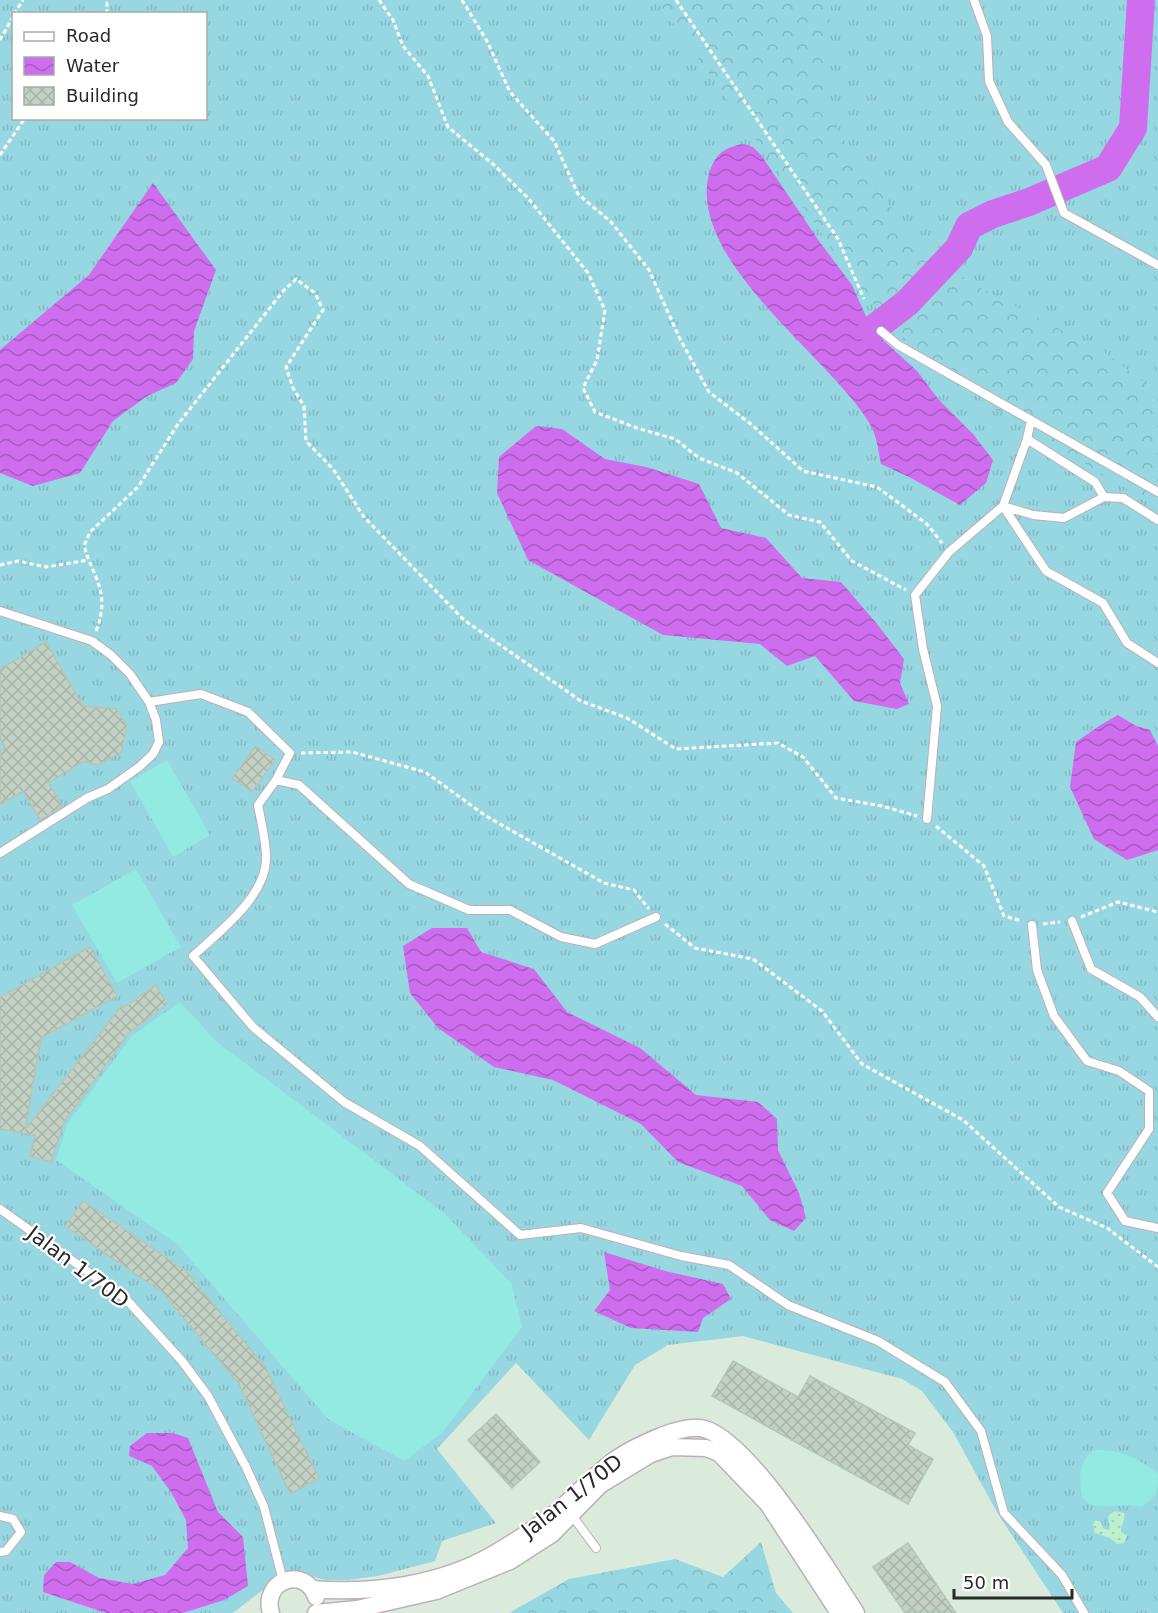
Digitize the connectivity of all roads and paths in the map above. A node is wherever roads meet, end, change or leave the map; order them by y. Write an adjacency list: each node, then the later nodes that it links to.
1 (379, 0): 21 (path)
2 (462, 0): 18 (path)
3 (676, 0): 10 (path)
4 (974, 0): 9 (lane)
5 (12, 18): 6 (path)
6 (0, 40)
7 (24, 120): 8 (path)
8 (0, 155)
9 (1158, 265)
10 (864, 299)
11 (881, 330): 12 (lane)
12 (1031, 420): 13 (lane); 14 (lane)
13 (1026, 440): 15 (lane); 16 (lane)
14 (1158, 492)
15 (1104, 497): 16 (lane); 17 (lane)
16 (1003, 506): 18 (lane); 24 (lane)
17 (1158, 520)
18 (949, 552): 21 (lane)
19 (88, 560): 20 (path); 23 (path); 28 (path)
20 (0, 565)
21 (915, 594): 28 (lane)
22 (0, 611): 23 (lane)
23 (92, 641): 25 (lane)
24 (1158, 663)
25 (149, 702): 26 (lane); 29 (lane)
26 (290, 753): 27 (lane); 31 (path)
27 (276, 780): 31 (lane); 48 (lane)
28 (927, 819): 33 (path)
29 (0, 853)
30 (1158, 912): 32 (path)
31 (656, 917): 37 (path)
32 (1072, 921): 33 (path); 34 (lane)
33 (1032, 925): 36 (lane)
34 (1158, 1017)
35 (0, 1209): 42 (lane, Jalan 1/70D)
36 (1158, 1228)
37 (1158, 1267)
38 (571, 1514): 40 (lane); 45 (street, Jalan 1/70D); 46 (street, Jalan 1/70D)
39 (0, 1515): 41 (lane)
40 (596, 1548)
41 (0, 1552)
42 (283, 1581): 43 (street, Jalan 1/70D); 44 (street)
43 (312, 1589): 45 (street); 47 (street, Jalan 1/70D)
44 (269, 1612)
45 (315, 1613)
46 (839, 1613)
47 (856, 1613)
48 (1084, 1613)

